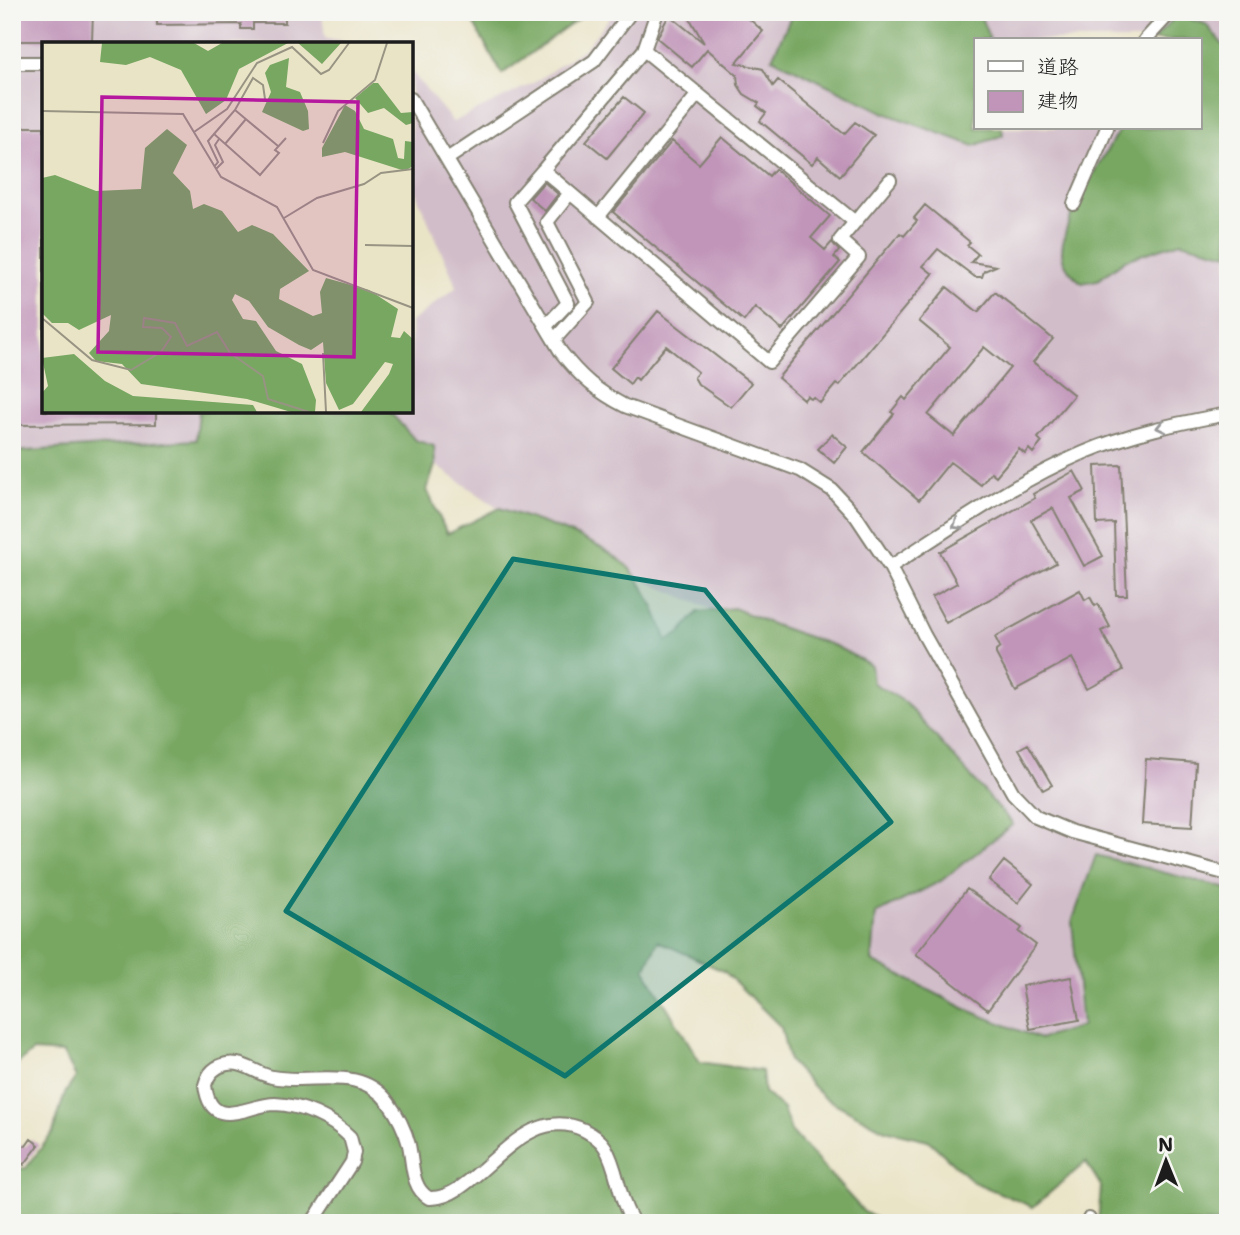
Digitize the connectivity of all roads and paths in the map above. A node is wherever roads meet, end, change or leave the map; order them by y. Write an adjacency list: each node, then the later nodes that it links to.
1 (631, 12): 11 (street)
2 (657, 12): 5 (street)
3 (1171, 12): 4 (street)
4 (1147, 38)
5 (644, 50): 8 (street); 12 (street)
6 (12, 63): 7 (street)
7 (42, 63)
8 (698, 94): 16 (street); 17 (street)
9 (413, 102): 11 (street)
10 (1106, 130): 15 (street)
11 (447, 159): 18 (street)
12 (543, 170): 14 (street); 18 (street)
13 (890, 180): 17 (street)
14 (570, 194): 16 (street); 19 (street)
15 (1074, 204)
16 (598, 217): 17 (street)
17 (855, 222)
18 (546, 326): 19 (street)
19 (554, 340): 21 (street)
20 (1228, 414): 21 (street, one-way to 21)
21 (890, 567): 22 (street)
22 (1228, 874)
23 (312, 1223): 24 (street)
24 (634, 1223)

